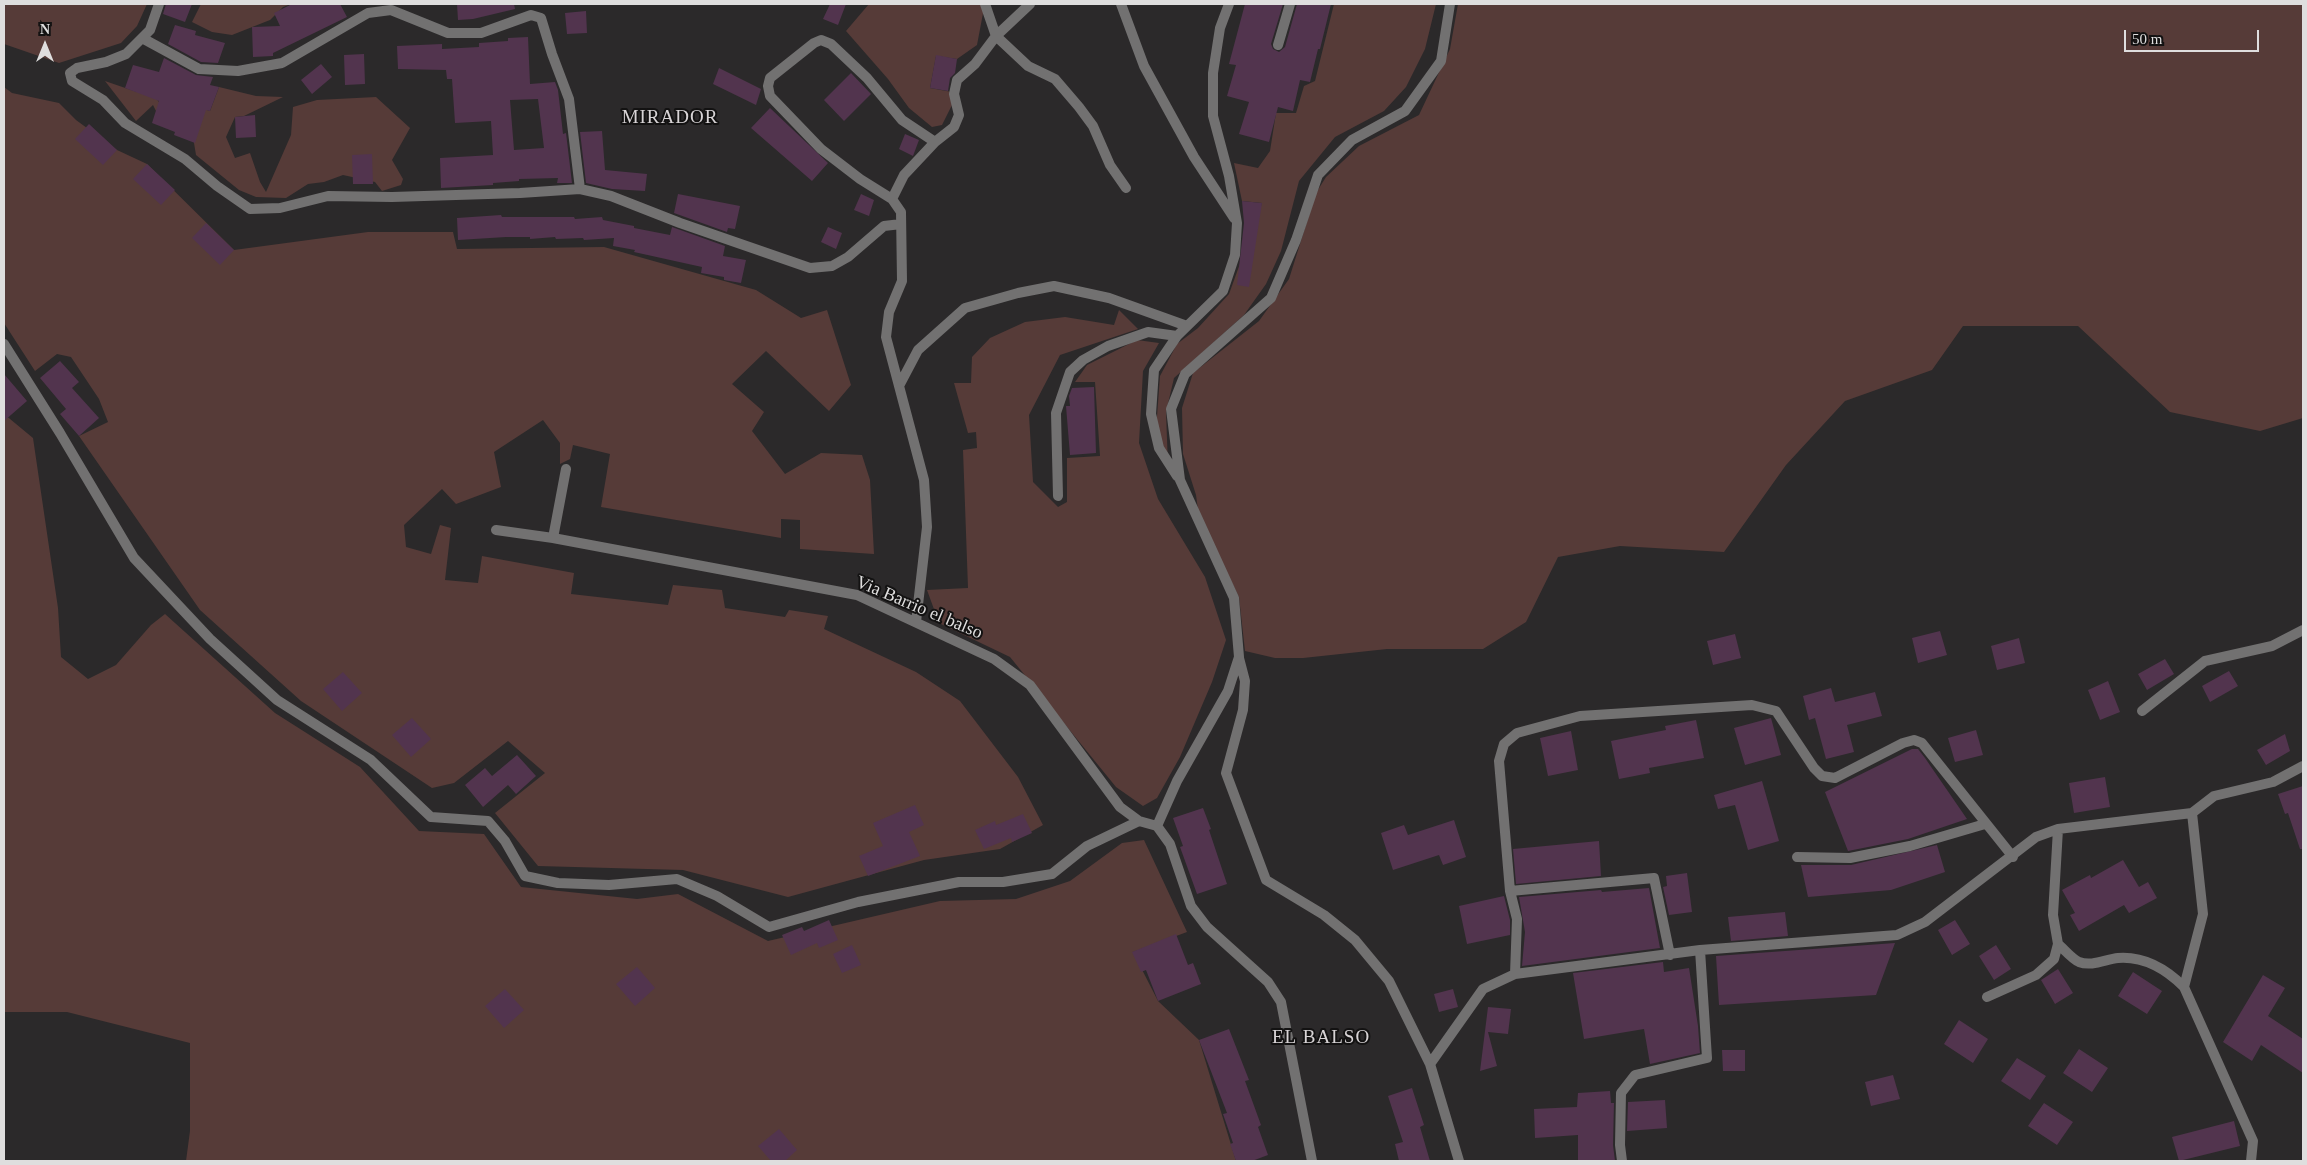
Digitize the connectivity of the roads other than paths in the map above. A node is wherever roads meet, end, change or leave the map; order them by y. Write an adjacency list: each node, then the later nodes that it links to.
1 (159, 4): 9 (street)
2 (985, 4): 8 (street)
3 (1030, 4): 8 (street)
4 (1121, 4): 15 (street)
5 (1229, 4): 15 (street)
6 (1290, 4): 10 (street)
7 (1450, 4): 22 (street)
8 (996, 36): 11 (street); 12 (street)
9 (142, 38): 13 (street); 13 (street)
10 (1278, 45)
11 (935, 142): 14 (street); 14 (street)
12 (1126, 188)
13 (580, 189): 16 (street)
14 (892, 198): 16 (street)
15 (1237, 223): 17 (street)
16 (901, 224): 20 (street)
17 (1187, 326): 18 (street); 20 (street)
18 (1178, 336): 22 (street); 23 (street)
19 (4, 344): 32 (street)
20 (899, 386): 26 (street)
21 (566, 469): 25 (street)
22 (1180, 480): 28 (street)
23 (1058, 496)
24 (496, 530): 25 (street, Via Barrio el balso)
25 (553, 538): 26 (street, Via Barrio el balso)
26 (916, 622): 32 (street, Via Barrio el balso)
27 (2303, 630): 29 (street)
28 (1239, 657): 34 (street); 45 (street)
29 (2142, 711)
30 (2303, 766): 31 (street)
31 (2192, 813): 35 (street); 43 (street)
32 (1139, 821): 34 (street)
33 (1985, 824): 36 (street); 37 (street); 38 (street)
34 (1157, 826): 46 (street)
35 (2058, 829): 37 (street); 39 (street)
36 (1797, 857)
37 (2013, 857): 40 (street)
38 (1510, 891): 41 (street); 42 (street)
39 (2058, 944): 43 (street); 44 (street)
40 (1700, 950): 41 (street); 48 (street)
41 (1670, 955): 42 (street)
42 (1515, 974): 45 (street)
43 (2184, 987): 49 (street)
44 (1987, 997)
45 (1430, 1064): 47 (street)
46 (1312, 1161)
47 (1459, 1161)
48 (1622, 1161)
49 (2251, 1161)

